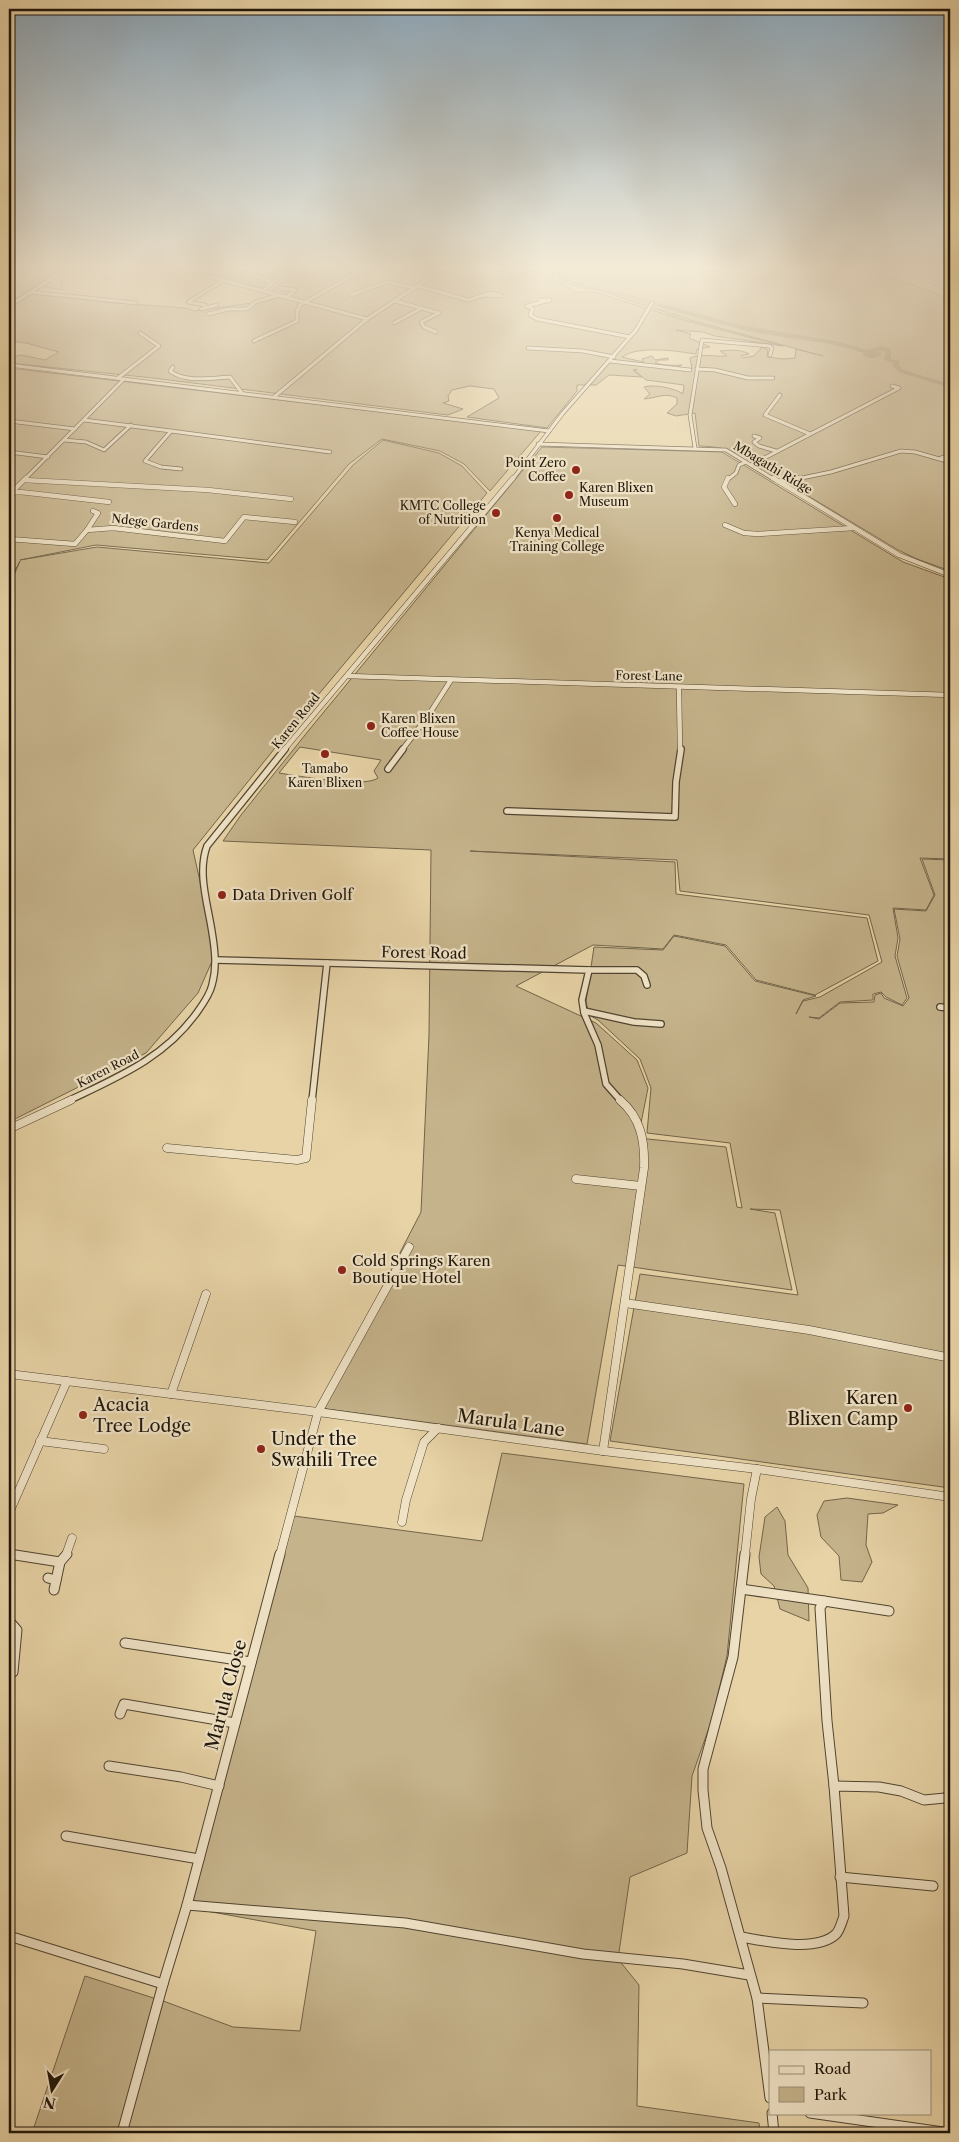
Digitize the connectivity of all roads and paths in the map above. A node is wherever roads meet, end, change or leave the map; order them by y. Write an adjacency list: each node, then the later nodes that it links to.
1 (696, 369): 25 (street)
2 (51, 370): 8 (street)
3 (128, 370): 8 (street)
4 (171, 370): 12 (street)
5 (307, 370): 14 (street)
6 (602, 370): 20 (street, Karen Road)
7 (714, 370): 9 (street)
8 (118, 378): 10 (street)
9 (773, 378)
10 (124, 379): 12 (street); 15 (street)
11 (892, 386): 21 (street)
12 (242, 393): 14 (street)
13 (780, 395): 21 (street)
14 (274, 398): 20 (street)
15 (84, 420): 17 (street); 18 (street)
16 (9, 421): 18 (street)
17 (131, 425): 19 (street); 23 (street)
18 (75, 429): 23 (street)
19 (171, 431): 28 (street); 35 (street)
20 (549, 431): 24 (street, Karen Road)
21 (810, 434): 26 (street)
22 (754, 436): 26 (street)
23 (64, 440): 30 (street)
24 (538, 444): 25 (street, Mbagathi Ridge); 51 (street, Karen Road)
25 (695, 448): 32 (street, Mbagathi Ridge)
26 (776, 451): 34 (street)
27 (9, 452): 30 (street)
28 (330, 452)
29 (950, 455): 31 (street)
30 (48, 457): 36 (street)
31 (940, 458): 33 (street); 37 (street)
32 (746, 462): 34 (street, Mbagathi Ridge); 41 (street)
33 (950, 462)
34 (751, 465): 37 (street, Mbagathi Ridge)
35 (182, 469)
36 (24, 480): 38 (street); 39 (street)
37 (779, 482): 47 (street, Mbagathi Ridge)
38 (10, 494): 40 (street)
39 (291, 498)
40 (109, 502)
41 (735, 504)
42 (12, 505): 43 (street)
43 (9, 509)
44 (93, 512): 48 (street)
45 (295, 522): 48 (street, Ndege Gardens)
46 (725, 526): 47 (street)
47 (854, 528): 50 (street, Mbagathi Ridge)
48 (87, 530): 49 (street)
49 (9, 539)
50 (950, 575)
51 (347, 676): 52 (street, Forest Lane); 57 (street, Karen Road)
52 (451, 680): 53 (street, Forest Lane); 55 (street)
53 (679, 687): 54 (street, Forest Lane); 56 (street)
54 (950, 695)
55 (388, 769)
56 (507, 811)
57 (216, 960): 58 (street, Forest Road); 65 (street, Karen Road)
58 (327, 964): 59 (street, Forest Road); 66 (street)
59 (589, 970): 60 (street, Forest Road); 63 (street)
60 (647, 985)
61 (940, 1007): 62 (street)
62 (950, 1008)
63 (584, 1011): 64 (street); 68 (street)
64 (661, 1024)
65 (9, 1129)
66 (167, 1148)
67 (576, 1179): 68 (street)
68 (641, 1186): 71 (street)
69 (409, 1247): 76 (street, Marula Close)
70 (206, 1294): 75 (street)
71 (625, 1303): 72 (street); 80 (street)
72 (946, 1357)
73 (9, 1374): 74 (street, Marula Lane)
74 (67, 1381): 75 (street, Marula Lane); 78 (street)
75 (171, 1394): 76 (street, Marula Lane)
76 (318, 1412): 77 (street, Marula Lane); 94 (street, Marula Close)
77 (438, 1428): 80 (street, Marula Lane); 84 (street)
78 (40, 1441): 79 (street); 83 (street)
79 (104, 1450)
80 (603, 1451): 81 (street, Marula Lane)
81 (757, 1469): 82 (street, Marula Lane); 88 (street)
82 (950, 1497)
83 (9, 1513)
84 (402, 1522)
85 (72, 1538): 87 (street)
86 (9, 1554): 87 (street)
87 (60, 1562): 89 (street)
88 (741, 1589): 90 (street); 108 (street)
89 (54, 1590)
90 (824, 1601): 91 (street); 100 (street)
91 (888, 1611)
92 (9, 1621): 95 (street)
93 (125, 1643): 94 (street)
94 (251, 1662): 97 (street, Marula Close)
95 (13, 1672)
96 (120, 1714): 97 (street)
97 (235, 1723): 99 (street, Marula Close)
98 (109, 1766): 99 (street)
99 (219, 1786): 103 (street, Marula Close)
100 (834, 1786): 101 (street); 104 (street)
101 (950, 1794)
102 (66, 1836): 103 (street)
103 (200, 1859): 106 (street, Marula Close)
104 (840, 1877): 105 (street); 108 (street)
105 (933, 1886)
106 (187, 1905): 109 (street); 110 (street, Marula Close)
107 (9, 1936): 110 (street)
108 (741, 1937): 109 (street)
109 (749, 1975): 111 (street)
110 (163, 1984): 116 (street, Marula Close)
111 (757, 1998): 112 (street); 113 (street)
112 (863, 2003)
113 (769, 2090)
114 (772, 2114): 117 (street)
115 (817, 2114): 118 (street)
116 (122, 2133)
117 (774, 2133)
118 (950, 2133)

